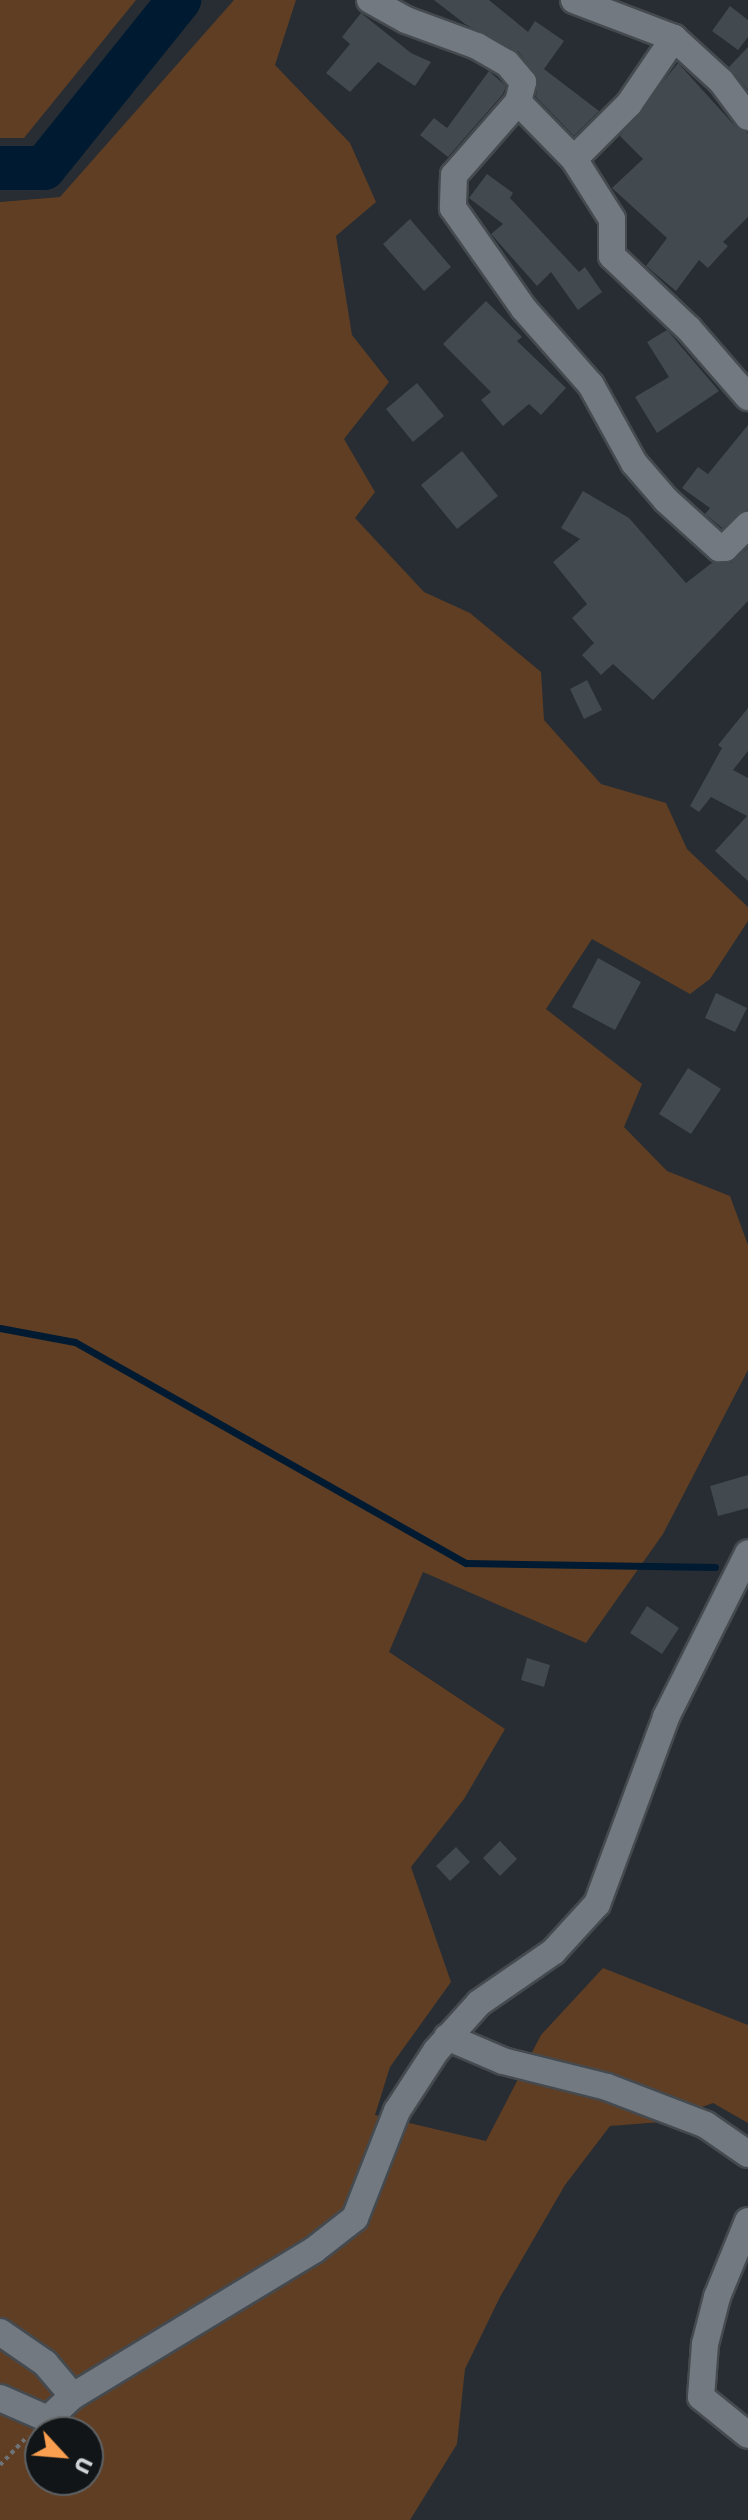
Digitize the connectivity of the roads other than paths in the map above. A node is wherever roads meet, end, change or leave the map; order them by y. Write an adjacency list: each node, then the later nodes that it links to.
1 (370, 0): 4 (street)
2 (574, 0): 3 (street)
3 (674, 38): 5 (street); 6 (street)
4 (518, 102): 6 (street); 8 (street)
5 (748, 117)
6 (574, 159): 7 (street)
7 (748, 397)
8 (748, 525)
9 (748, 1553): 10 (street)
10 (447, 2037): 11 (street); 14 (street)
11 (748, 2154)
12 (748, 2221): 16 (street)
13 (0, 2332): 14 (street)
14 (73, 2396): 15 (street)
15 (0, 2398)
16 (748, 2435)

